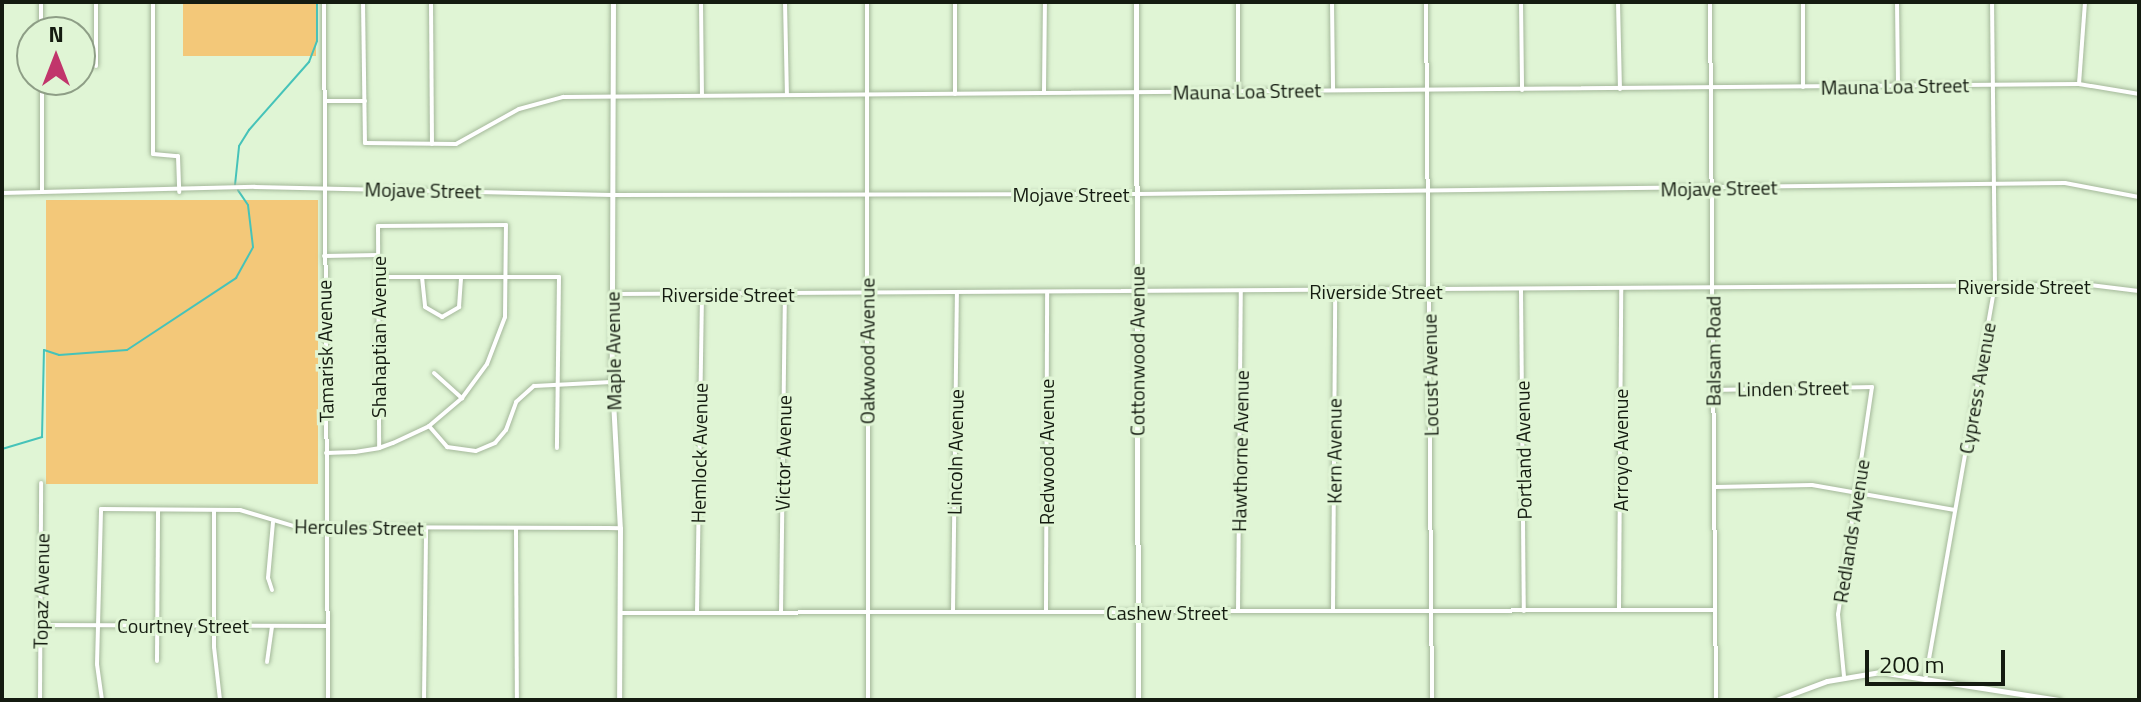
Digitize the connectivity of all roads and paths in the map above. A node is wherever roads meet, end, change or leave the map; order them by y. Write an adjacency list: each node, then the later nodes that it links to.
1 (153, 2): 49 (street)
2 (324, 2): 41 (street, Tamarisk Avenue)
3 (363, 2): 42 (street)
4 (431, 2): 43 (street)
5 (613, 2): 40 (street, Maple Avenue)
6 (701, 2): 37 (street)
7 (785, 2): 38 (street)
8 (867, 2): 34 (street, Oakwood Avenue)
9 (955, 2): 35 (street)
10 (1045, 2): 31 (street)
11 (1136, 2): 33 (street, Cottonwood Avenue)
12 (1238, 2): 32 (street)
13 (1332, 2): 29 (street)
14 (1426, 2): 27 (street, Locust Avenue)
15 (1521, 2): 30 (street)
16 (1618, 2): 28 (street)
17 (1710, 2): 24 (street, Balsam Road)
18 (1803, 2): 26 (street)
19 (1897, 2): 25 (street)
20 (1992, 2): 23 (street, Cypress Avenue)
21 (2085, 2): 22 (street)
22 (2079, 84): 23 (street, Mauna Loa Street); 36 (street, Mauna Loa Street)
23 (1993, 85): 25 (street, Mauna Loa Street); 44 (street, Cypress Avenue)
24 (1711, 86): 26 (street, Mauna Loa Street); 28 (street, Mauna Loa Street); 46 (street, Balsam Road)
25 (1898, 86): 26 (street, Mauna Loa Street)
26 (1803, 87)
27 (1427, 88): 29 (street, Mauna Loa Street); 30 (street, Mauna Loa Street); 47 (street, Locust Avenue)
28 (1620, 89): 30 (street, Mauna Loa Street)
29 (1333, 90): 32 (street, Mauna Loa Street)
30 (1522, 90)
31 (1044, 92): 33 (street, Mauna Loa Street); 35 (street, Mauna Loa Street)
32 (1238, 92): 33 (street, Mauna Loa Street)
33 (1137, 93): 51 (street, Cottonwood Avenue)
34 (868, 94): 35 (street, Mauna Loa Street); 38 (street, Mauna Loa Street); 53 (street, Oakwood Avenue)
35 (955, 94)
36 (2139, 94)
37 (702, 95): 38 (street, Mauna Loa Street); 40 (street, Mauna Loa Street)
38 (787, 95)
39 (42, 96): 48 (street)
40 (613, 96): 43 (street, Mauna Loa Street); 52 (street, Maple Avenue)
41 (325, 101): 42 (street); 45 (street, Tamarisk Avenue)
42 (365, 101): 43 (street, Mauna Loa Street)
43 (432, 144)
44 (1996, 186): 46 (street, Mojave Street); 54 (street, Mojave Street); 61 (street, Cypress Avenue)
45 (323, 188): 49 (street, Mojave Street); 52 (street, Mojave Street); 56 (street, Tamarisk Avenue)
46 (1711, 188): 47 (street, Mojave Street); 63 (street, Balsam Road)
47 (1429, 191): 51 (street, Mojave Street); 64 (street, Locust Avenue)
48 (42, 192): 49 (street, Mojave Street); 50 (street, Mojave Street)
49 (179, 192)
50 (2, 193)
51 (1137, 194): 53 (street, Mojave Street); 71 (street, Cottonwood Avenue)
52 (612, 195): 53 (street, Mojave Street); 74 (street, Maple Avenue)
53 (866, 195): 73 (street, Oakwood Avenue)
54 (2139, 197)
55 (378, 255): 56 (street); 57 (street, Shahaptian Avenue); 58 (street, Shahaptian Avenue)
56 (324, 256): 85 (street, Tamarisk Avenue)
57 (506, 276): 60 (street); 77 (street); 81 (street)
58 (378, 277): 59 (street); 83 (street, Shahaptian Avenue)
59 (422, 277): 60 (street); 60 (street)
60 (461, 277)
61 (1995, 286): 63 (street, Riverside Street); 68 (street, Riverside Street); 91 (street, Cypress Avenue)
62 (1621, 289): 63 (street, Riverside Street); 65 (street, Riverside Street); 98 (street, Arroyo Avenue)
63 (1713, 289): 80 (street, Balsam Road)
64 (1429, 290): 65 (street, Riverside Street); 67 (street, Riverside Street); 102 (street, Locust Avenue)
65 (1521, 290): 103 (street, Portland Avenue)
66 (1241, 291): 67 (street, Riverside Street); 71 (street, Riverside Street); 100 (street, Hawthorne Avenue)
67 (1335, 291): 101 (street, Kern Avenue)
68 (2139, 291)
69 (957, 292): 70 (street, Riverside Street); 73 (street, Riverside Street); 104 (street, Lincoln Avenue)
70 (1047, 292): 71 (street, Riverside Street); 105 (street, Redwood Avenue)
71 (1137, 292): 106 (street, Cottonwood Avenue)
72 (785, 293): 73 (street, Riverside Street); 75 (street, Riverside Street); 109 (street, Victor Avenue)
73 (867, 293): 110 (street, Oakwood Avenue)
74 (613, 294): 75 (street, Riverside Street); 78 (street, Maple Avenue)
75 (702, 294): 108 (street, Hemlock Avenue)
76 (434, 373): 81 (street)
77 (560, 382): 78 (street); 82 (street); 84 (street)
78 (612, 382): 95 (street, Maple Avenue)
79 (1872, 387): 80 (street, Linden Street); 88 (street, Redlands Avenue)
80 (1713, 390): 87 (street, Balsam Road)
81 (462, 398): 82 (street)
82 (429, 426): 83 (street)
83 (379, 448): 85 (street)
84 (557, 448)
85 (326, 453): 93 (street, Tamarisk Avenue)
86 (41, 483): 111 (street, Topaz Avenue)
87 (1715, 487): 88 (street); 99 (street, Balsam Road)
88 (1856, 494): 91 (street); 119 (street, Redlands Avenue)
89 (158, 510): 90 (street, Hercules Street); 112 (street, Hercules Street); 113 (street)
90 (214, 510): 92 (street, Hercules Street); 114 (street)
91 (1955, 510): 120 (street, Cypress Avenue)
92 (273, 522): 93 (street, Hercules Street); 97 (street)
93 (325, 527): 94 (street, Hercules Street); 116 (street, Tamarisk Avenue)
94 (426, 528): 96 (street, Hercules Street); 125 (street)
95 (620, 528): 96 (street, Hercules Street); 107 (street, Maple Avenue)
96 (516, 529): 126 (street)
97 (272, 590)
98 (1619, 610): 99 (street, Cashew Street); 103 (street, Cashew Street)
99 (1714, 610): 131 (street, Balsam Road)
100 (1238, 611): 101 (street, Cashew Street); 106 (street, Cashew Street)
101 (1333, 611): 102 (street, Cashew Street)
102 (1432, 611): 103 (street, Cashew Street); 130 (street, Locust Avenue)
103 (1524, 611)
104 (953, 612): 105 (street, Cashew Street); 110 (street, Cashew Street)
105 (1046, 612): 106 (street, Cashew Street)
106 (1138, 612): 129 (street, Cottonwood Avenue)
107 (620, 613): 108 (street, Cashew Street); 127 (street, Maple Avenue)
108 (697, 613): 109 (street, Cashew Street)
109 (781, 613): 110 (street, Cashew Street)
110 (869, 613): 128 (street, Oakwood Avenue)
111 (39, 625): 112 (street, Courtney Street); 121 (street, Topaz Avenue)
112 (98, 625): 113 (street, Courtney Street); 122 (street)
113 (157, 625): 114 (street, Courtney Street); 117 (street)
114 (213, 625): 115 (street, Courtney Street); 123 (street)
115 (272, 626): 116 (street, Courtney Street); 118 (street)
116 (327, 626): 124 (street, Tamarisk Avenue)
117 (157, 661)
118 (267, 662)
119 (1844, 676): 120 (street); 132 (street)
120 (1926, 676): 133 (street)
121 (40, 700)
122 (102, 700)
123 (220, 700)
124 (328, 700)
125 (424, 700)
126 (517, 700)
127 (619, 700)
128 (868, 700)
129 (1138, 700)
130 (1432, 700)
131 (1716, 700)
132 (1776, 700)
133 (2059, 700)

